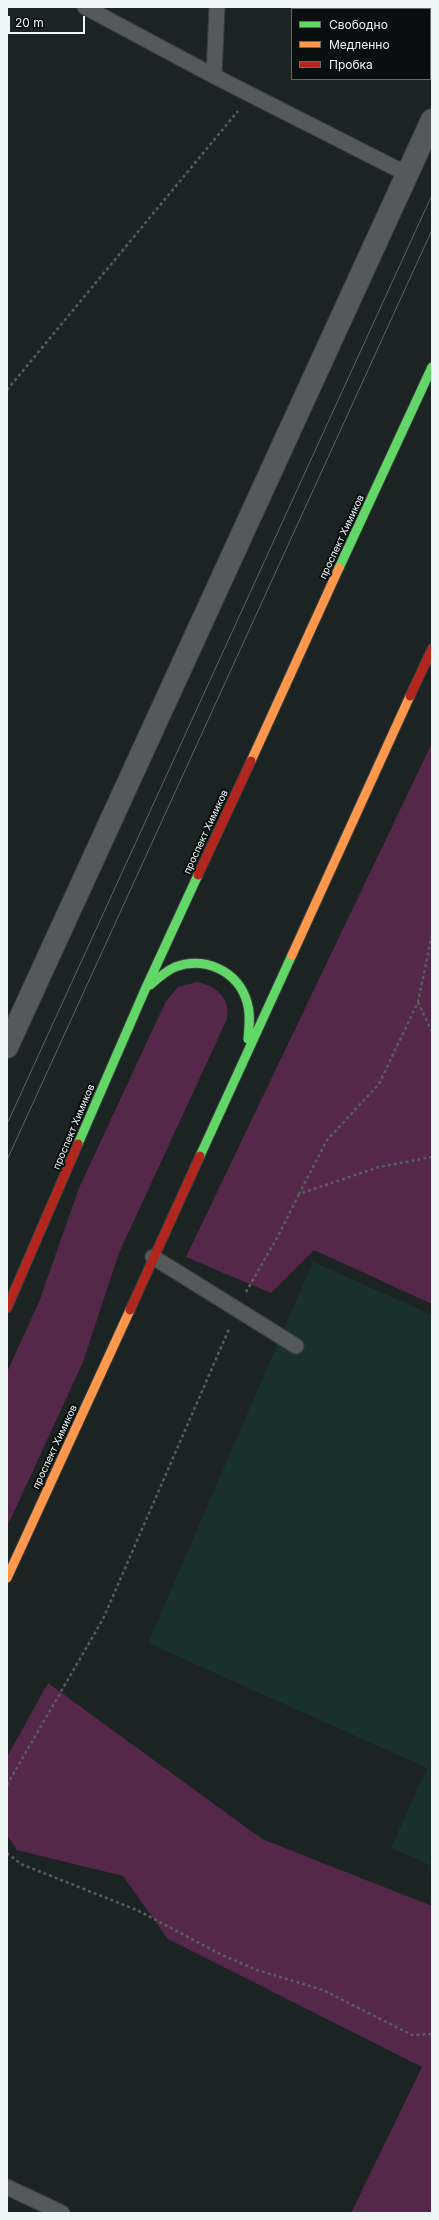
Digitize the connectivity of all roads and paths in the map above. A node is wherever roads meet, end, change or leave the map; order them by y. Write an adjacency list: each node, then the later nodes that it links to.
1 (217, 7): 3 (lane)
2 (92, 9): 3 (lane)
3 (214, 76): 4 (lane)
4 (252, 94): 6 (lane); 8 (path)
5 (432, 120): 6 (street)
6 (407, 174): 14 (street)
7 (432, 367): 11 (main road, проспект Химиков)
8 (7, 390)
9 (432, 649): 15 (main road, проспект Химиков)
10 (432, 935): 12 (path)
11 (144, 992): 15 (main road); 20 (main road, проспект Химиков)
12 (418, 1002): 13 (path); 17 (path)
13 (432, 1032)
14 (7, 1047)
15 (246, 1052): 18 (main road, проспект Химиков)
16 (432, 1157): 17 (path)
17 (299, 1194): 19 (path)
18 (153, 1257): 22 (lane); 23 (main road, проспект Химиков)
19 (245, 1293)
20 (7, 1308)
21 (232, 1322): 25 (path)
22 (296, 1346)
23 (10, 1568): 24 (main road, проспект Химиков)
24 (7, 1578)
25 (7, 1785)
26 (7, 1853): 27 (path)
27 (432, 2034)
28 (7, 2187): 29 (lane)
29 (62, 2213)

